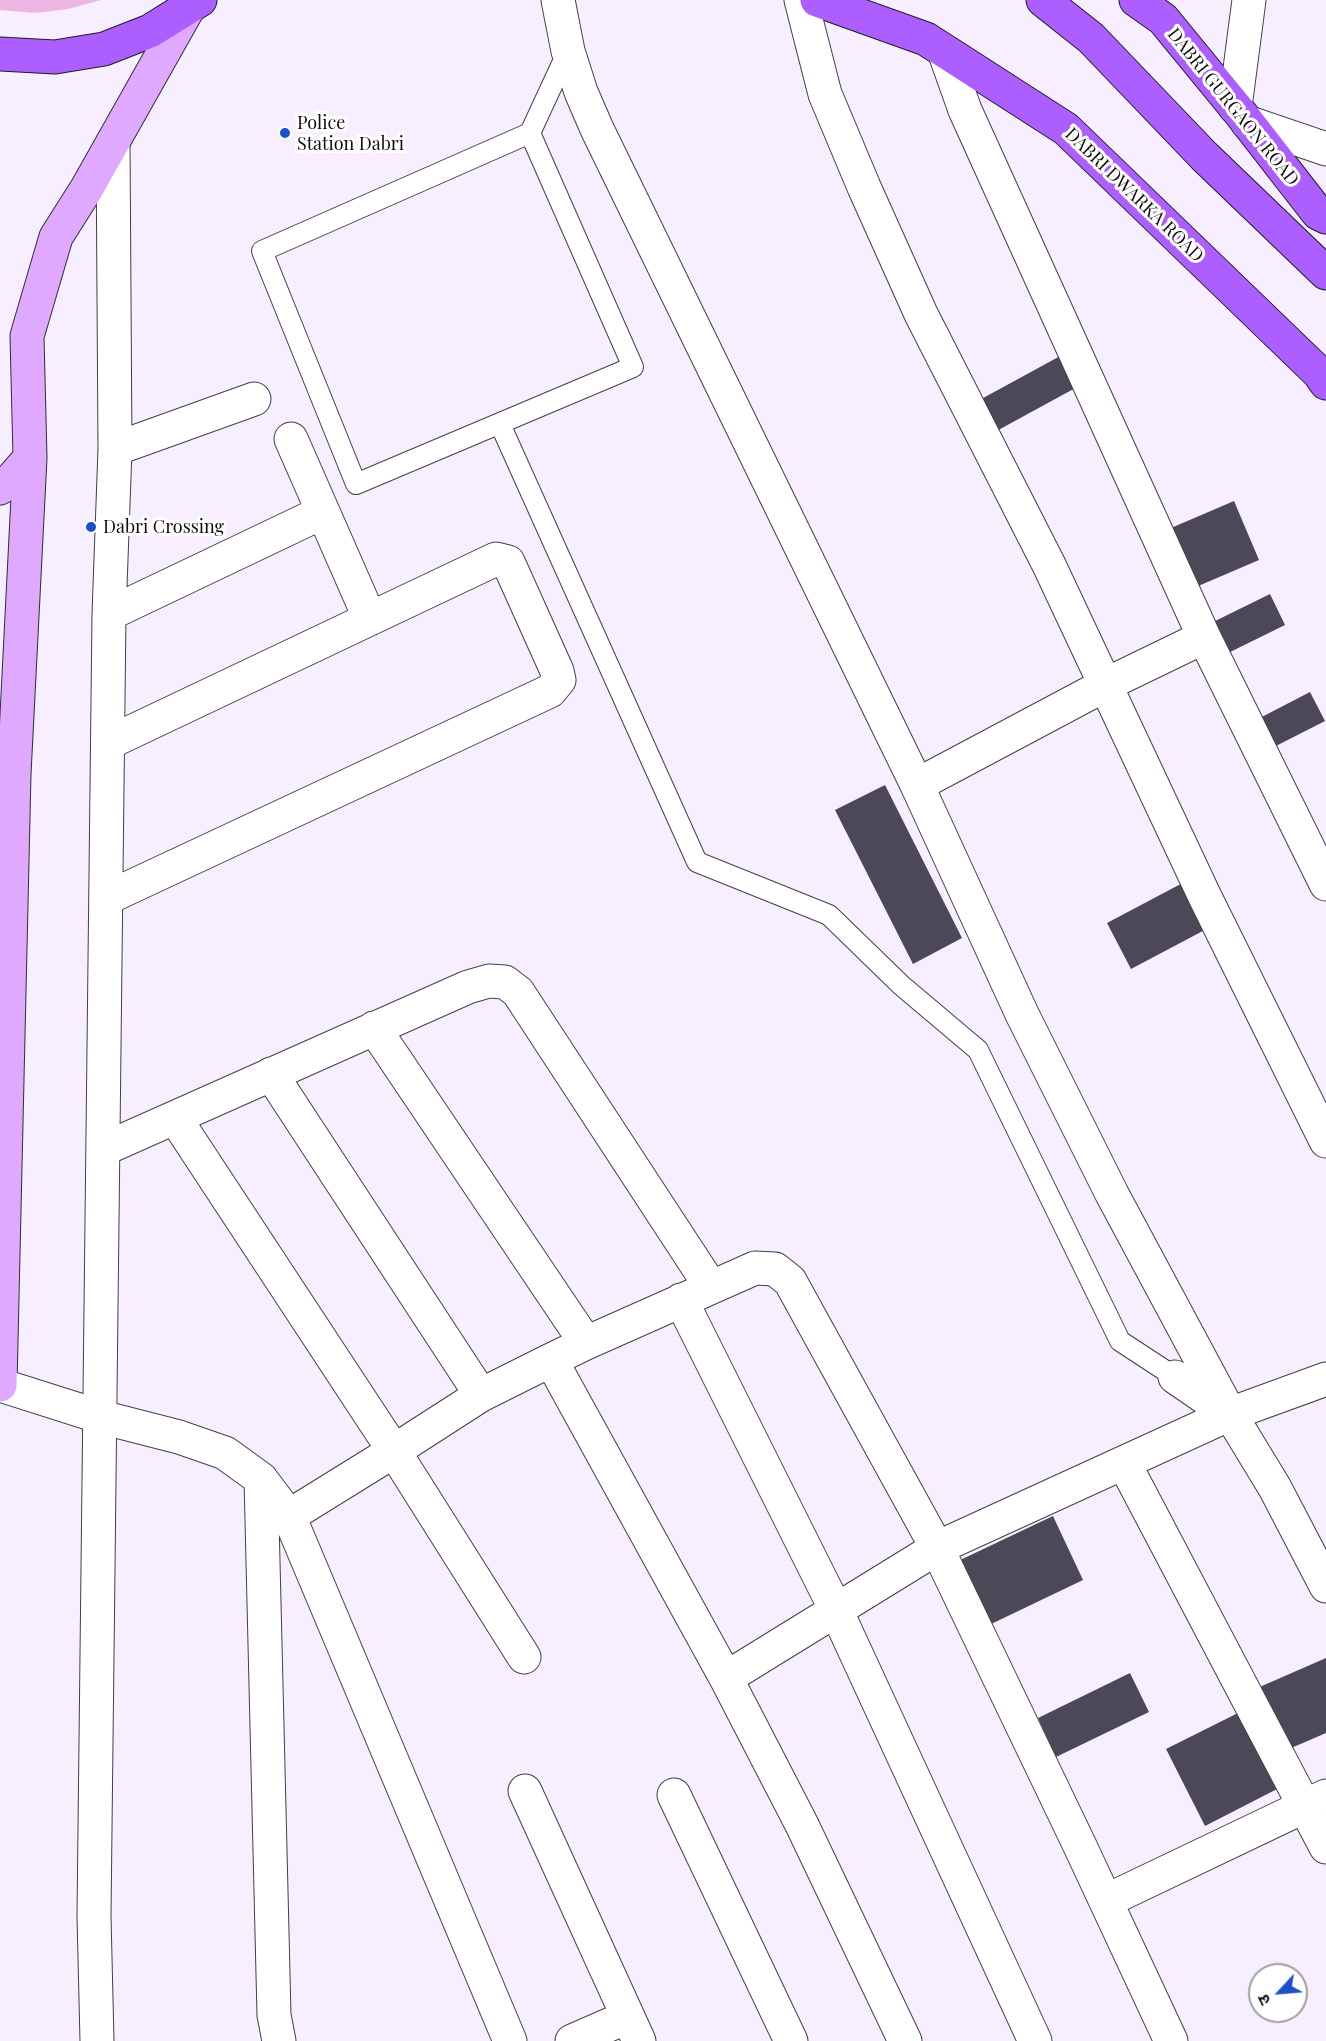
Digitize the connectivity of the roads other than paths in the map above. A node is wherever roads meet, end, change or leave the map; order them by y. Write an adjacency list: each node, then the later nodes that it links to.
1 (558, 0): 8 (street)
2 (801, 0): 28 (street)
3 (817, 0): 9 (main road, DABRI DWARKA ROAD)
4 (1043, 0): 16 (main road)
5 (1136, 0): 11 (main road, DABRI GURGAON ROAD)
6 (1249, 0): 11 (street)
7 (195, 4): 10 (main road); 13 (main road)
8 (568, 51): 12 (lane); 30 (street)
9 (944, 51): 17 (main road, DABRI DWARKA ROAD); 27 (street)
10 (0, 54)
11 (1241, 114): 14 (street); 15 (main road, DABRI GURGAON ROAD)
12 (530, 133): 19 (lane); 19 (lane)
13 (112, 142): 21 (street); 22 (main road)
14 (1326, 149)
15 (1326, 218)
16 (1326, 273)
17 (1326, 383)
18 (254, 399): 21 (street)
19 (500, 424): 42 (lane)
20 (291, 439): 24 (street)
21 (115, 449): 25 (street)
22 (30, 458): 23 (main road); 44 (main road)
23 (0, 488)
24 (323, 512): 25 (street); 26 (street)
25 (109, 614): 29 (street)
26 (370, 619): 29 (street); 32 (street)
27 (1204, 637): 28 (street); 31 (street)
28 (1105, 685): 30 (street); 36 (street)
29 (108, 743): 32 (street)
30 (917, 785): 46 (street)
31 (1326, 884)
32 (107, 898): 37 (street)
33 (374, 1029): 34 (street); 38 (street); 40 (street)
34 (271, 1074): 35 (street); 45 (street)
35 (175, 1118): 37 (street); 48 (street)
36 (1326, 1141)
37 (104, 1149): 47 (street)
38 (711, 1287): 39 (street); 52 (street)
39 (681, 1300): 40 (street); 54 (street)
40 (586, 1343): 41 (street)
41 (551, 1360): 45 (street); 56 (street)
42 (1175, 1377): 46 (street)
43 (1326, 1378): 46 (street)
44 (0, 1385): 47 (street)
45 (481, 1395): 48 (street)
46 (1230, 1414): 49 (street); 53 (street)
47 (101, 1417): 50 (street); 63 (street)
48 (394, 1451): 51 (street); 55 (street)
49 (1124, 1463): 52 (street); 59 (street)
50 (261, 1479): 51 (street); 64 (street)
51 (289, 1516): 65 (street)
52 (937, 1548): 54 (street); 61 (street)
53 (1326, 1586)
54 (837, 1610): 56 (street); 69 (street)
55 (524, 1658)
56 (726, 1678): 68 (street)
57 (525, 1791): 62 (street)
58 (674, 1795): 67 (street)
59 (1315, 1801): 60 (street); 61 (street)
60 (1326, 1847)
61 (1106, 1901): 70 (street)
62 (633, 2029): 66 (street)
63 (97, 2041)
64 (279, 2041)
65 (510, 2041)
66 (572, 2041)
67 (791, 2041)
68 (905, 2041)
69 (1035, 2041)
70 (1171, 2041)

